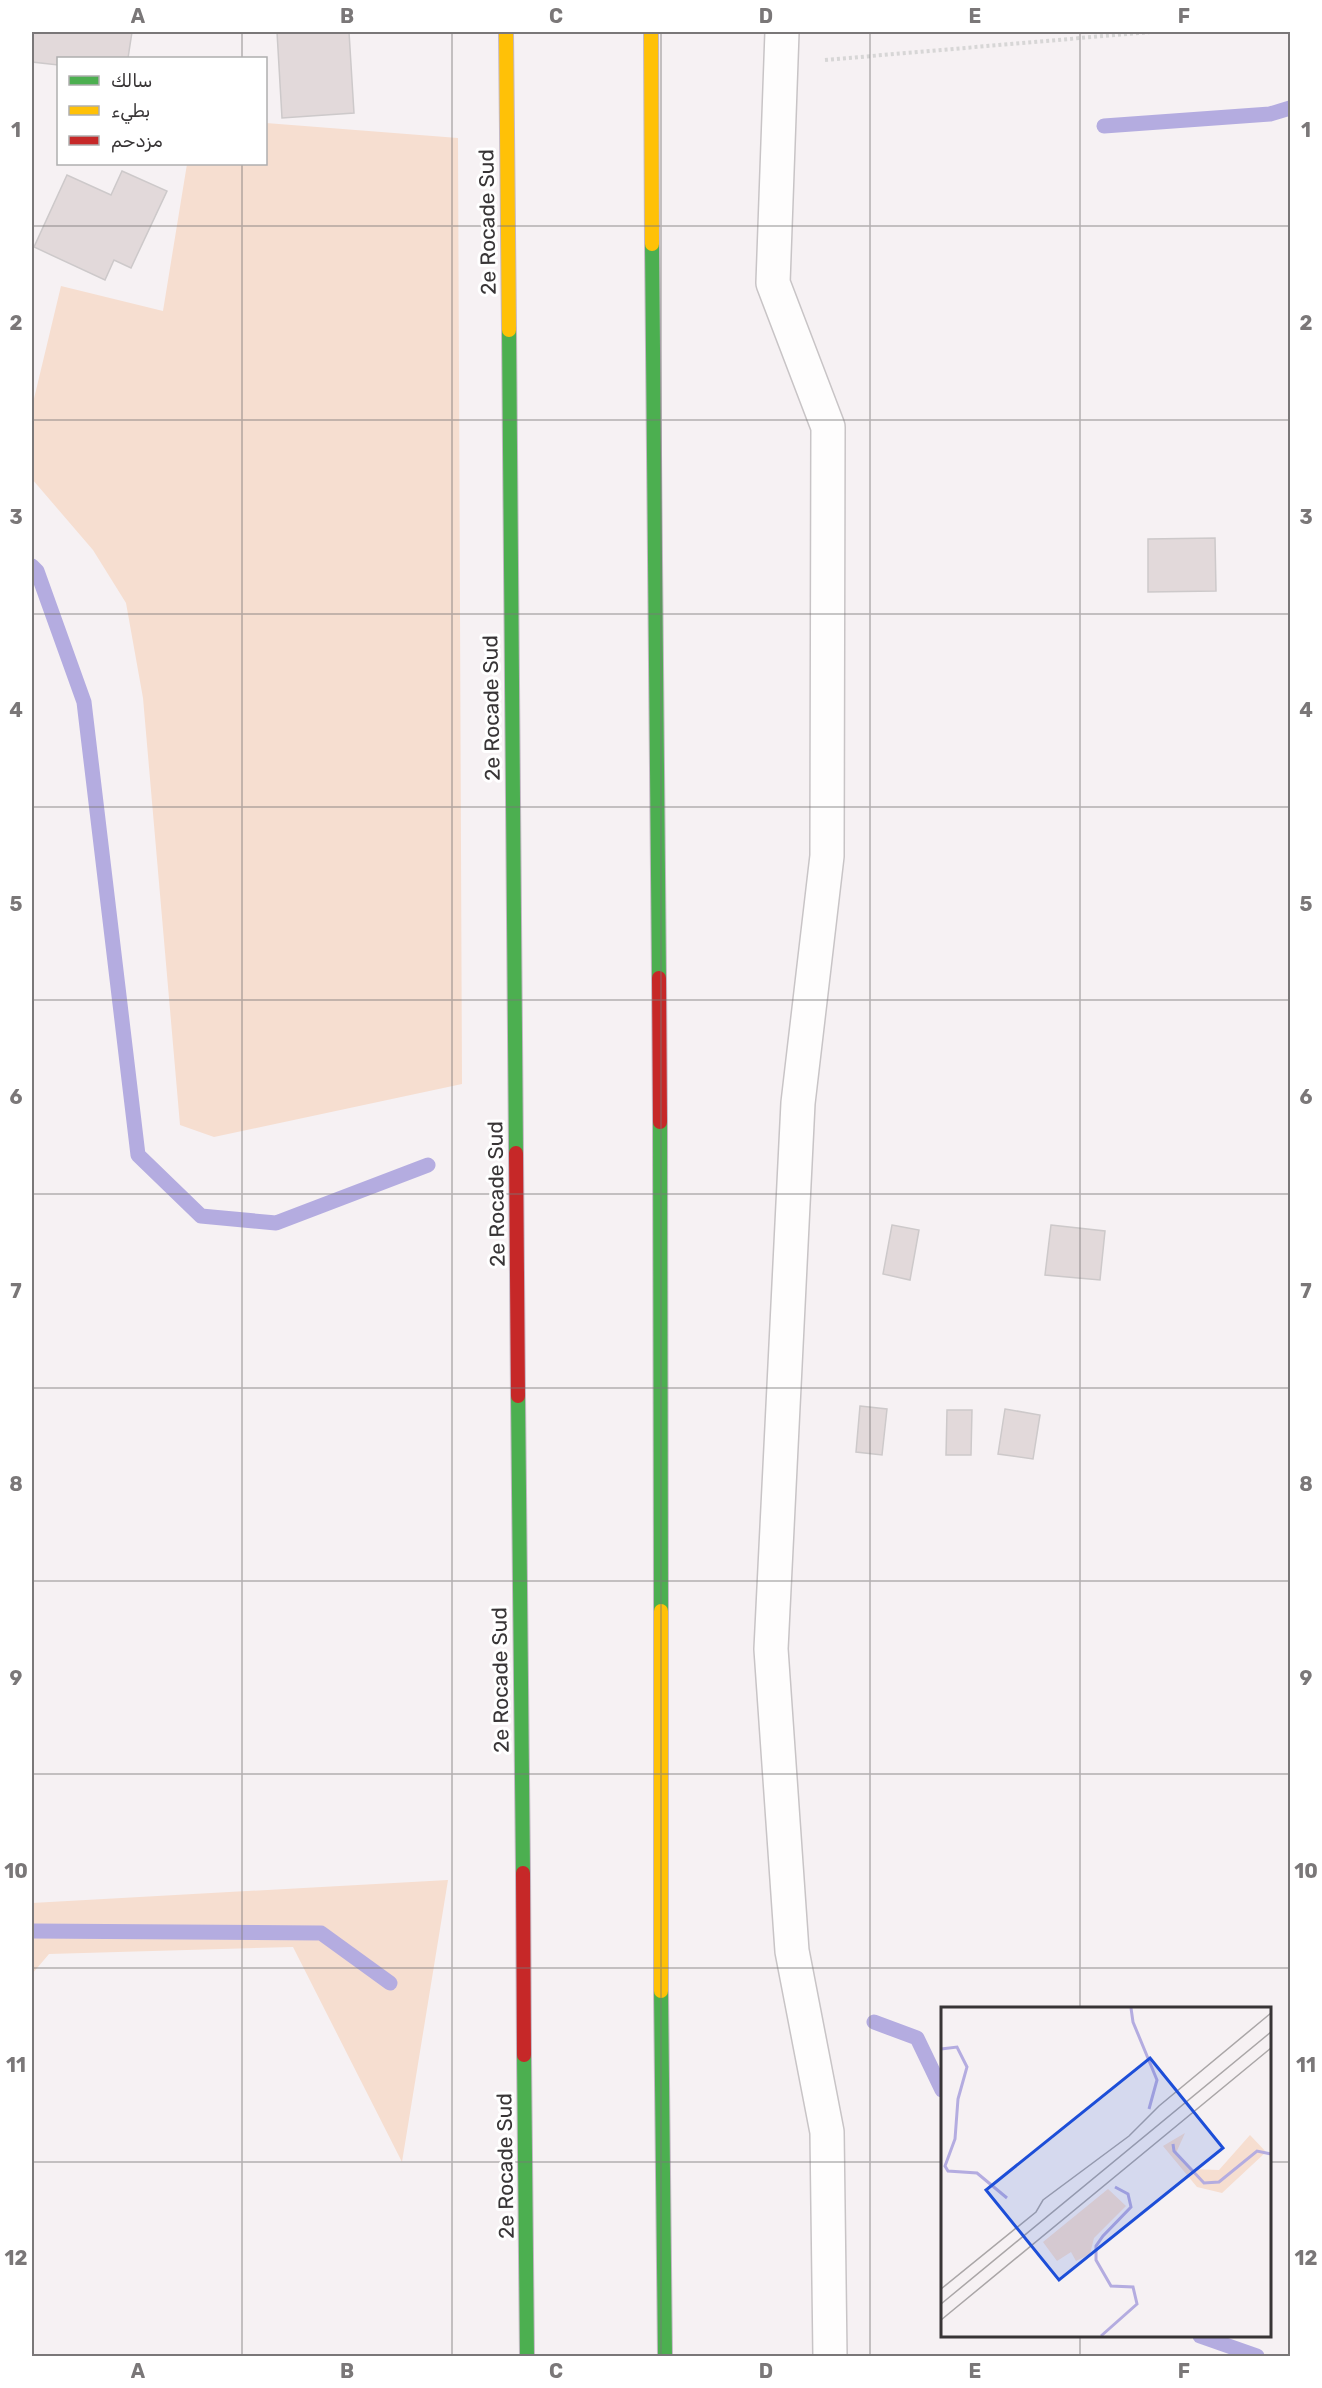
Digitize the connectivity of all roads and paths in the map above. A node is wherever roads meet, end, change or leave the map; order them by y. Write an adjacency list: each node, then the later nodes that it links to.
1 (506, 32): 5 (highway, 2e Rocade Sud)
2 (651, 32): 6 (highway)
3 (1150, 32): 4 (path)
4 (782, 47): 7 (street)
5 (527, 2356)
6 (665, 2356)
7 (830, 2356)

